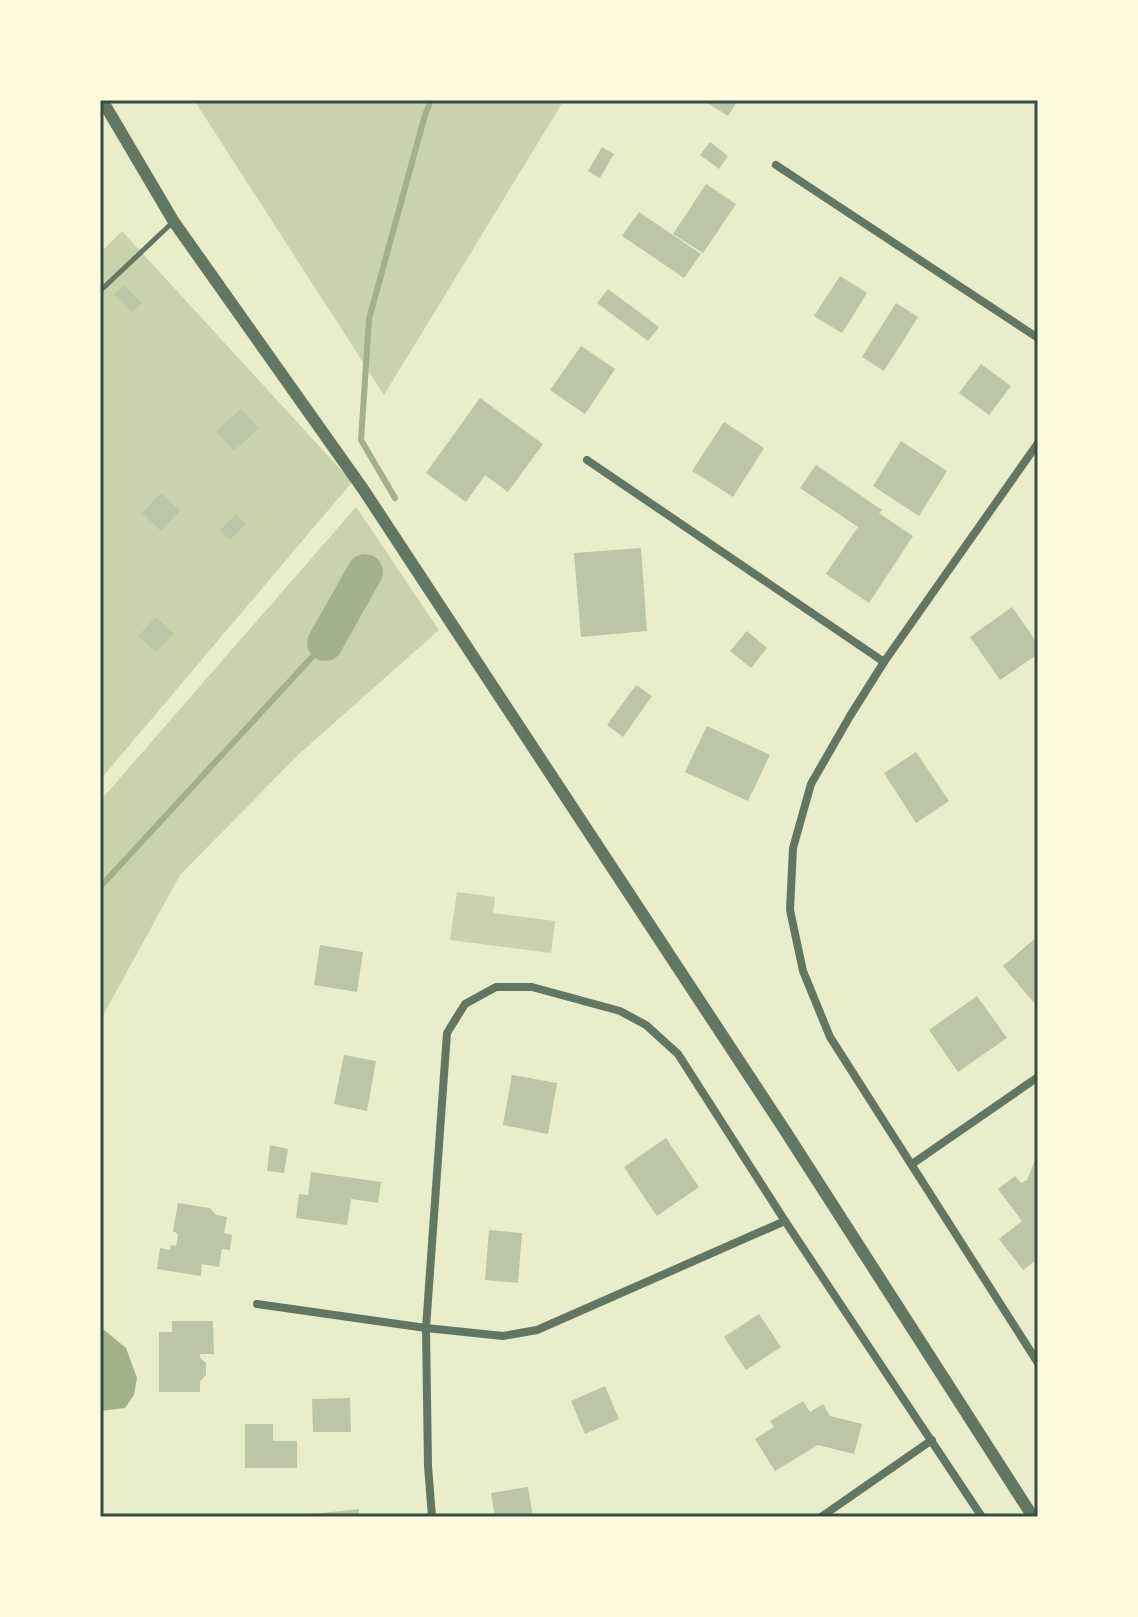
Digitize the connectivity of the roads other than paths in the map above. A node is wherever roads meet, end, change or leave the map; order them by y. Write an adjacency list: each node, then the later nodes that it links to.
1 (102, 100): 3 (street)
2 (776, 165): 5 (street)
3 (174, 222): 4 (lane); 19 (street)
4 (100, 291)
5 (1038, 338)
6 (1038, 443): 8 (street)
7 (587, 460): 8 (street)
8 (884, 662): 10 (street)
9 (1038, 1077): 10 (street)
10 (912, 1164): 14 (street)
11 (785, 1221): 13 (street); 13 (street); 15 (street)
12 (257, 1304): 13 (street)
13 (426, 1328): 16 (street)
14 (1038, 1363)
15 (932, 1440): 17 (street); 18 (street)
16 (432, 1517)
17 (821, 1517)
18 (982, 1517)
19 (1033, 1517)

